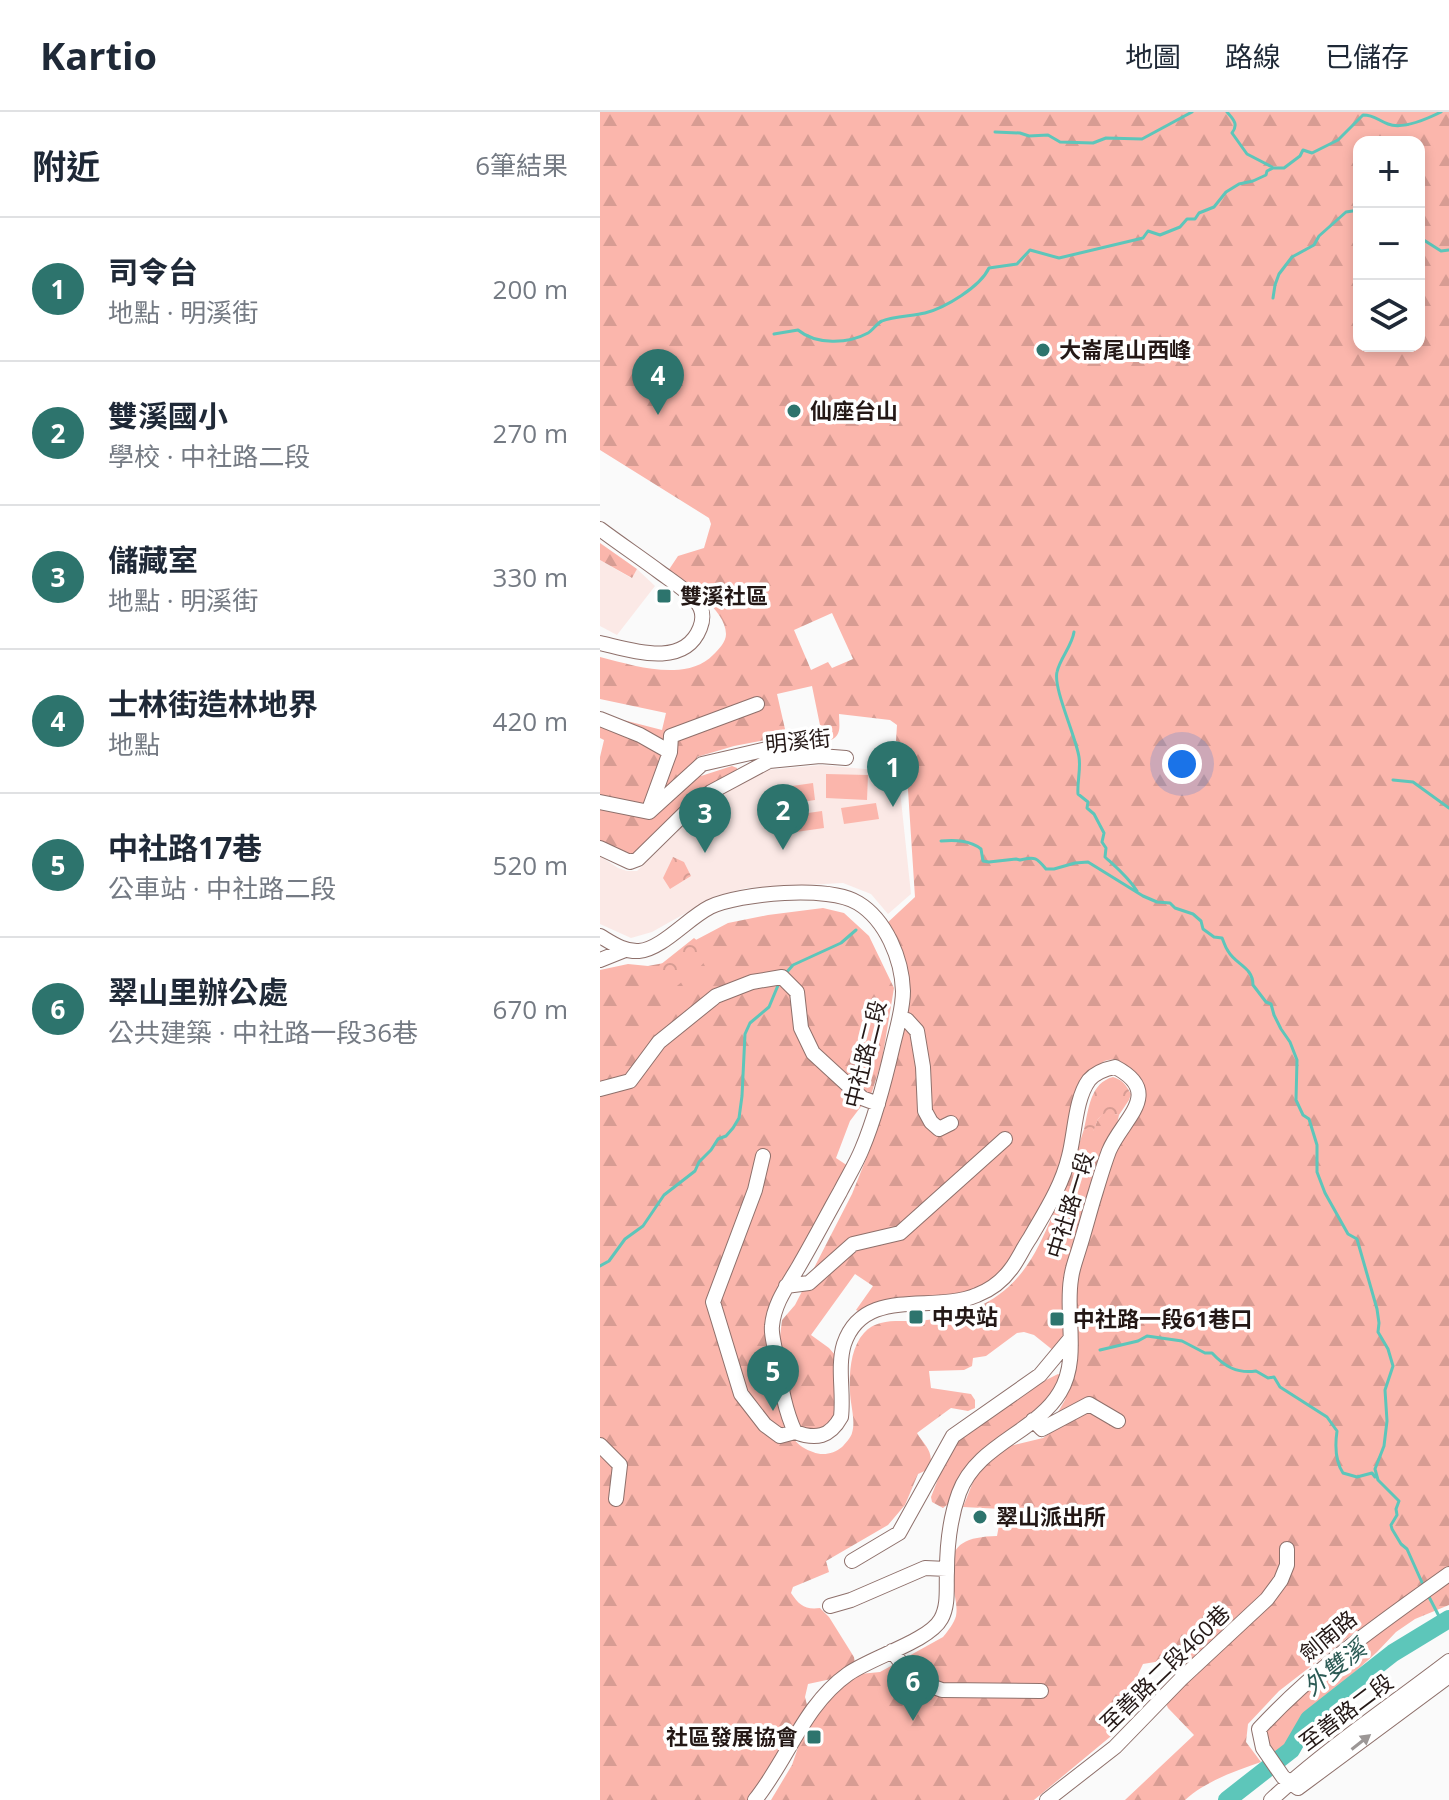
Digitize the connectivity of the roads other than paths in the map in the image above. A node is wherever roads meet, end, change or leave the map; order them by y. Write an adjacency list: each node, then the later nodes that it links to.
1 (600, 529): 2 (street)
2 (600, 643)
3 (757, 704): 6 (street)
4 (600, 719): 6 (street)
5 (819, 745): 9 (street)
6 (670, 752): 9 (street)
7 (846, 758): 10 (street, 明溪街)
8 (600, 802): 9 (street)
9 (649, 812)
10 (600, 848)
11 (600, 936): 12 (street)
12 (625, 950): 13 (street, 中社路二段); 14 (street, 中社路二段)
13 (600, 960)
14 (900, 1018): 16 (street, 中社路二段); 17 (street)
15 (600, 1089): 16 (street)
16 (878, 1104): 20 (street, 中社路二段)
17 (951, 1123)
18 (1005, 1139): 20 (street)
19 (763, 1156): 24 (street)
20 (786, 1286): 24 (street, 中社路二段)
21 (1070, 1339): 22 (street, 中社路一段); 24 (street, 中社路一段); 28 (street)
22 (1033, 1420): 23 (street); 29 (street, 中社路一段)
23 (1118, 1421)
24 (795, 1432)
25 (600, 1445): 26 (street)
26 (616, 1499)
27 (1287, 1549): 38 (street, 至善路二段460巷)
28 (852, 1561)
29 (947, 1569): 31 (street); 32 (street, 中社路一段)
30 (1449, 1574): 36 (street, 劍南路)
31 (830, 1606)
32 (892, 1651): 35 (street); 37 (street, 中社路一段)
33 (1449, 1661): 36 (street, 至善路二段)
34 (1449, 1676): 36 (street, 至善路二段, one-way to 34)
35 (1041, 1691)
36 (1290, 1782): 39 (street, 至善路二段); 40 (street, 至善路二段)
37 (755, 1800)
38 (1047, 1800)
39 (1271, 1800)
40 (1284, 1800)

